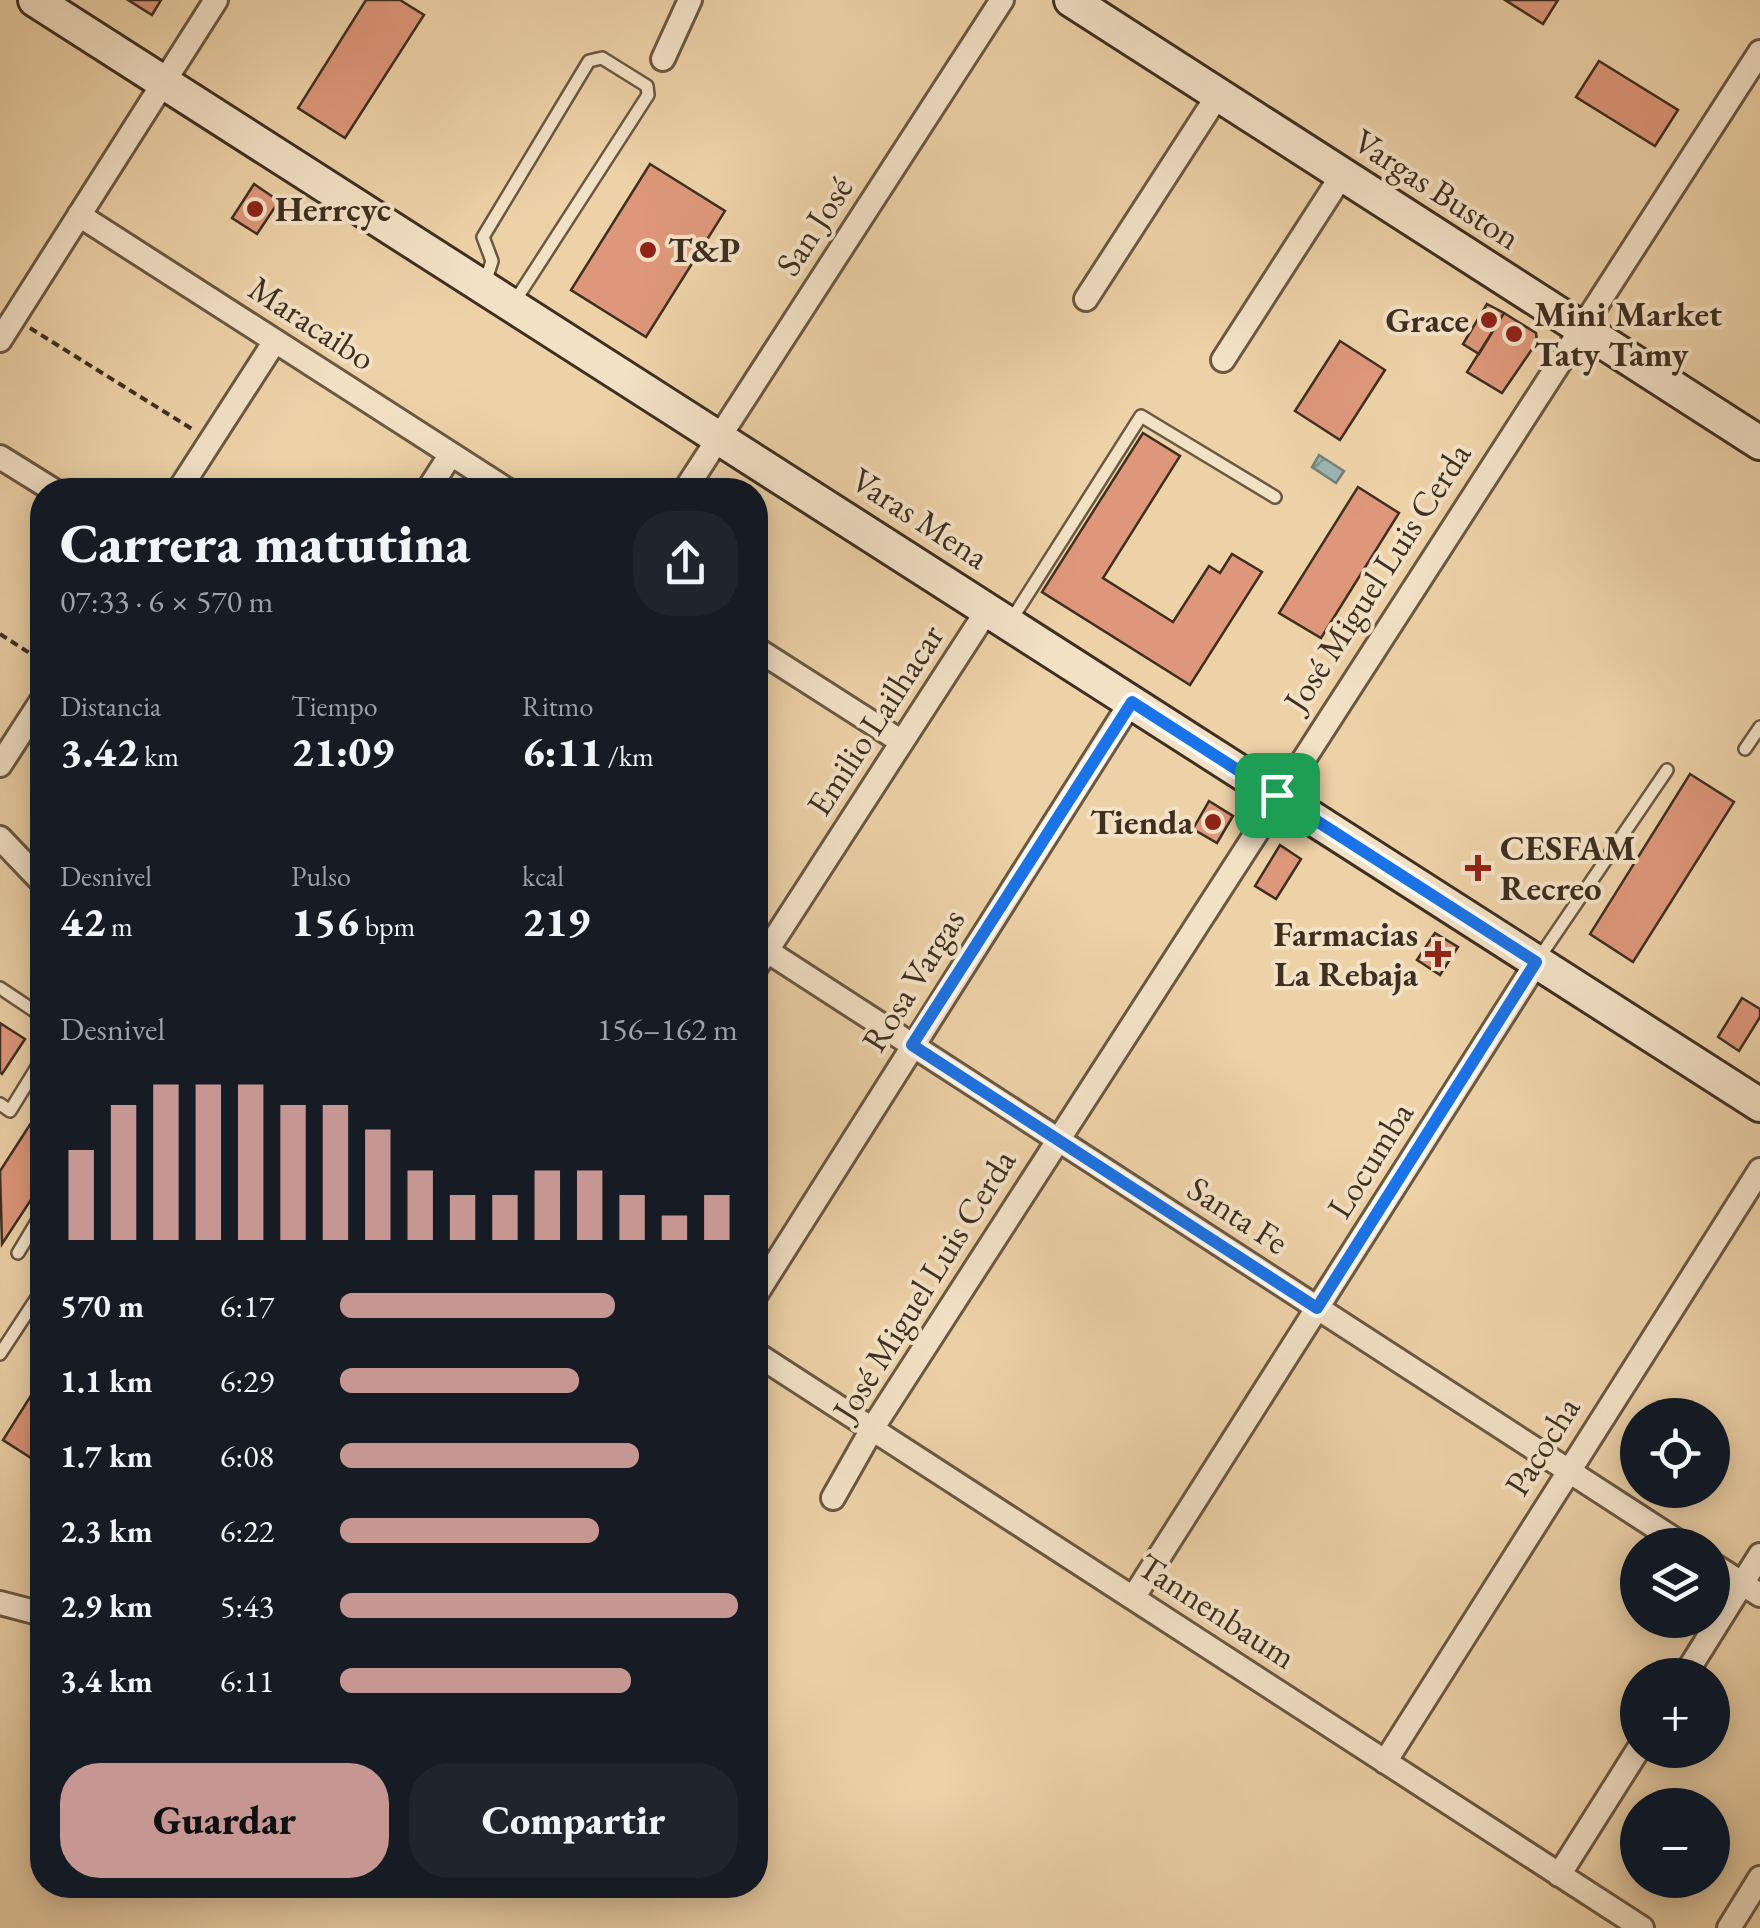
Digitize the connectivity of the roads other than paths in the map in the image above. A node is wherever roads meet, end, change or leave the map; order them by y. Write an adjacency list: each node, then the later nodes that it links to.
1 (36, 0): 8 (street, Varas Mena)
2 (216, 0): 8 (street)
3 (690, 0): 7 (street)
4 (1002, 0): 19 (street, San José)
5 (1070, 0): 9 (street, Vargas Buston)
6 (1760, 52): 15 (street, José Miguel Luis Cerda)
7 (663, 59)
8 (165, 81): 11 (street); 12 (street, Varas Mena)
9 (1218, 95): 10 (street, Vargas Buston); 13 (street)
10 (1342, 175): 15 (street, Vargas Buston); 18 (street)
11 (79, 215): 16 (street); 17 (street, Maracaibo)
12 (484, 286): 14 (street, Varas Mena); 14 (lane)
13 (1086, 299)
14 (513, 305): 19 (street, Varas Mena)
15 (1580, 329): 20 (street, Vargas Buston); 38 (street, José Miguel Luis Cerda)
16 (0, 340)
17 (275, 341): 21 (street, Maracaibo); 24 (street)
18 (1223, 360)
19 (719, 437): 27 (street, San José); 29 (street, Varas Mena)
20 (1760, 443)
21 (451, 454): 25 (street); 26 (street, Maracaibo)
22 (0, 456): 23 (street)
23 (34, 478)
24 (187, 478)
25 (436, 478)
26 (488, 478)
27 (693, 478)
28 (1275, 497): 29 (lane)
29 (998, 616): 31 (street, Varas Mena); 34 (street, Emilio Lailhacar)
30 (768, 656): 34 (street)
31 (1132, 702): 38 (street, Varas Mena); 46 (street, Rosa Vargas)
32 (30, 719): 36 (street)
33 (1760, 728): 35 (lane)
34 (902, 742): 41 (street, Emilio Lailhacar)
35 (1745, 749)
36 (0, 765)
37 (1667, 770): 43 (lane)
38 (1277, 795): 43 (street, Varas Mena); 50 (street, José Miguel Luis Cerda)
39 (0, 838): 40 (street)
40 (30, 869)
41 (768, 941)
42 (768, 959): 46 (street, Santa Fe)
43 (1536, 962): 49 (street, Varas Mena); 56 (street, Locumba)
44 (0, 988): 45 (lane)
45 (30, 1008)
46 (912, 1045): 50 (street, Santa Fe); 54 (street, Rosa Vargas)
47 (30, 1078): 48 (lane)
48 (0, 1104)
49 (1760, 1105)
50 (1057, 1139): 56 (street, Santa Fe); 59 (street, José Miguel Luis Cerda)
51 (1760, 1170): 60 (street, Pacocha)
52 (30, 1233): 53 (lane)
53 (18, 1253)
54 (768, 1275)
55 (30, 1308): 57 (lane)
56 (1317, 1308): 60 (street, Santa Fe); 65 (street, Locumba)
57 (0, 1354)
58 (768, 1361): 59 (street, Tannenbaum)
59 (872, 1429): 61 (street, José Miguel Luis Cerda); 65 (street, Tannenbaum)
60 (1568, 1470): 62 (street, Santa Fe); 69 (street, Pacocha)
61 (833, 1498)
62 (1657, 1528)
63 (1760, 1555): 64 (street)
64 (1751, 1589): 68 (street)
65 (1133, 1598): 69 (street, Tannenbaum)
66 (0, 1603): 67 (street)
67 (30, 1611)
68 (1697, 1658)
69 (1385, 1762): 71 (street, Tannenbaum)
70 (1627, 1768): 71 (street)
71 (1559, 1874): 73 (street, Tannenbaum)
72 (1760, 1878): 74 (street)
73 (1642, 1928)
74 (1729, 1928)

